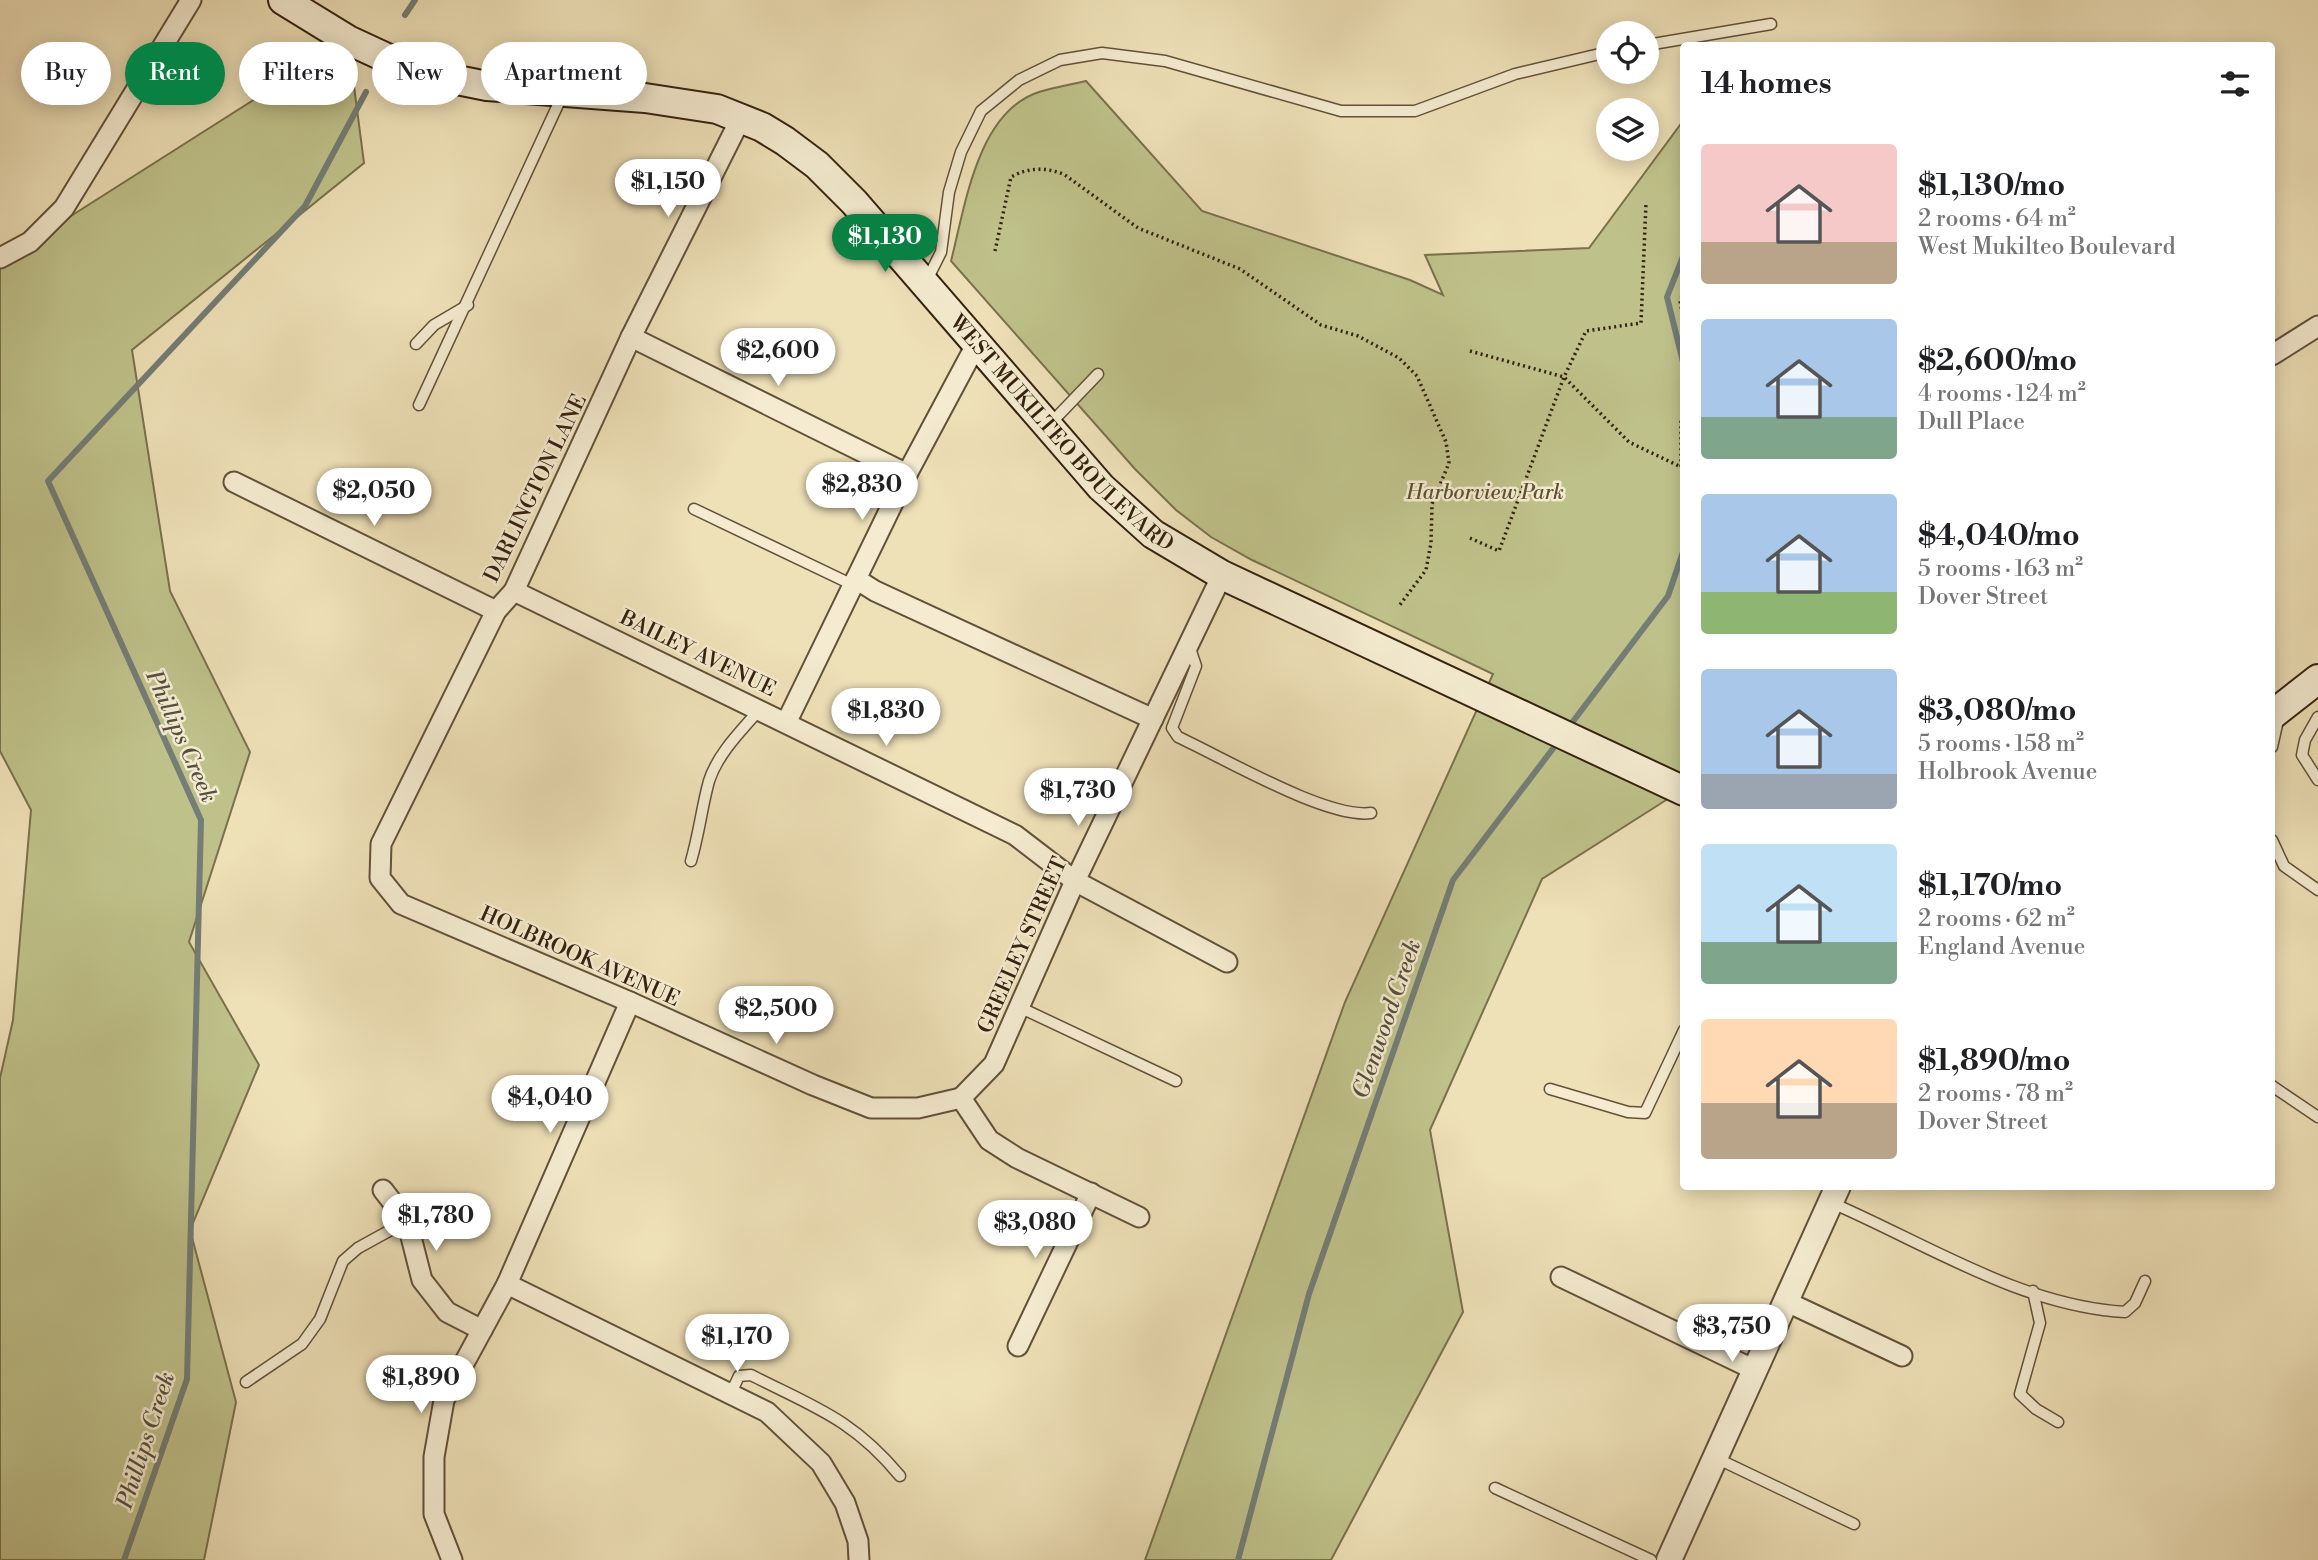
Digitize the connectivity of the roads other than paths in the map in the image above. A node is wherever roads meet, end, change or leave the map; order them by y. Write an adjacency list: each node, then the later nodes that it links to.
1 (191, 0): 10 (street)
2 (283, 0): 6 (main road, WEST MUKILTEO BOULEVARD)
3 (1771, 24): 4 (lane)
4 (1659, 44)
5 (1596, 55): 11 (lane)
6 (481, 85)
7 (647, 100): 9 (main road, WEST MUKILTEO BOULEVARD)
8 (558, 105): 12 (lane)
9 (741, 118): 11 (main road, WEST MUKILTEO BOULEVARD); 14 (street, DARLINGTON LANE)
10 (0, 258)
11 (926, 283): 15 (main road, WEST MUKILTEO BOULEVARD)
12 (468, 304): 16 (lane); 19 (lane)
13 (2318, 326): 17 (street)
14 (631, 337): 21 (street); 26 (street, DARLINGTON LANE)
15 (977, 343): 20 (main road, WEST MUKILTEO BOULEVARD); 21 (street)
16 (416, 344)
17 (2275, 352)
18 (1098, 374): 20 (lane)
19 (419, 405)
20 (1048, 426): 24 (main road, WEST MUKILTEO BOULEVARD)
21 (907, 474): 25 (street)
22 (234, 482): 27 (street)
23 (694, 509): 25 (lane)
24 (1222, 575): 28 (street, GREELEY STREET); 36 (main road, WEST MUKILTEO BOULEVARD)
25 (855, 582): 33 (street); 34 (street)
26 (514, 591): 27 (street, DARLINGTON LANE); 30 (street, BAILEY AVENUE)
27 (496, 611): 40 (street, DARLINGTON LANE)
28 (1189, 644): 33 (street, GREELEY STREET); 37 (lane)
29 (2318, 679): 31 (main road)
30 (761, 709): 34 (street, BAILEY AVENUE); 39 (lane)
31 (2276, 712)
32 (2318, 716): 35 (lane)
33 (1153, 719): 41 (street, GREELEY STREET)
34 (788, 721): 41 (street, BAILEY AVENUE)
35 (2318, 780)
36 (1680, 790)
37 (1371, 813)
38 (2275, 846): 42 (lane)
39 (691, 861)
40 (380, 878): 44 (street, HOLBROOK AVENUE)
41 (1075, 881): 43 (street, BAILEY AVENUE); 45 (street, GREELEY STREET)
42 (2318, 890)
43 (1227, 962)
44 (630, 1002): 50 (street, HOLBROOK AVENUE); 59 (street)
45 (1019, 1007): 47 (lane); 50 (street, GREELEY STREET)
46 (1680, 1038): 49 (lane)
47 (1176, 1082)
48 (2275, 1088): 51 (lane)
49 (1550, 1089)
50 (961, 1098): 53 (street)
51 (2318, 1117)
52 (383, 1190): 56 (street)
53 (1091, 1193): 55 (street); 63 (street)
54 (1835, 1195): 60 (lane); 61 (street)
55 (1139, 1217)
56 (407, 1221): 62 (street); 66 (lane)
57 (1561, 1277): 65 (street)
58 (2146, 1281): 60 (lane)
59 (507, 1284): 62 (street); 67 (street)
60 (2033, 1292): 68 (lane)
61 (1785, 1301): 64 (street); 65 (street)
62 (482, 1330): 73 (street)
63 (1018, 1346)
64 (1902, 1356)
65 (1755, 1370): 69 (street)
66 (246, 1382)
67 (731, 1393): 70 (lane); 74 (street)
68 (2058, 1422)
69 (1715, 1458): 72 (lane); 76 (street)
70 (900, 1476)
71 (1495, 1488): 75 (lane)
72 (1854, 1524)
73 (452, 1560)
74 (859, 1560)
75 (1651, 1560)
76 (1669, 1560)

